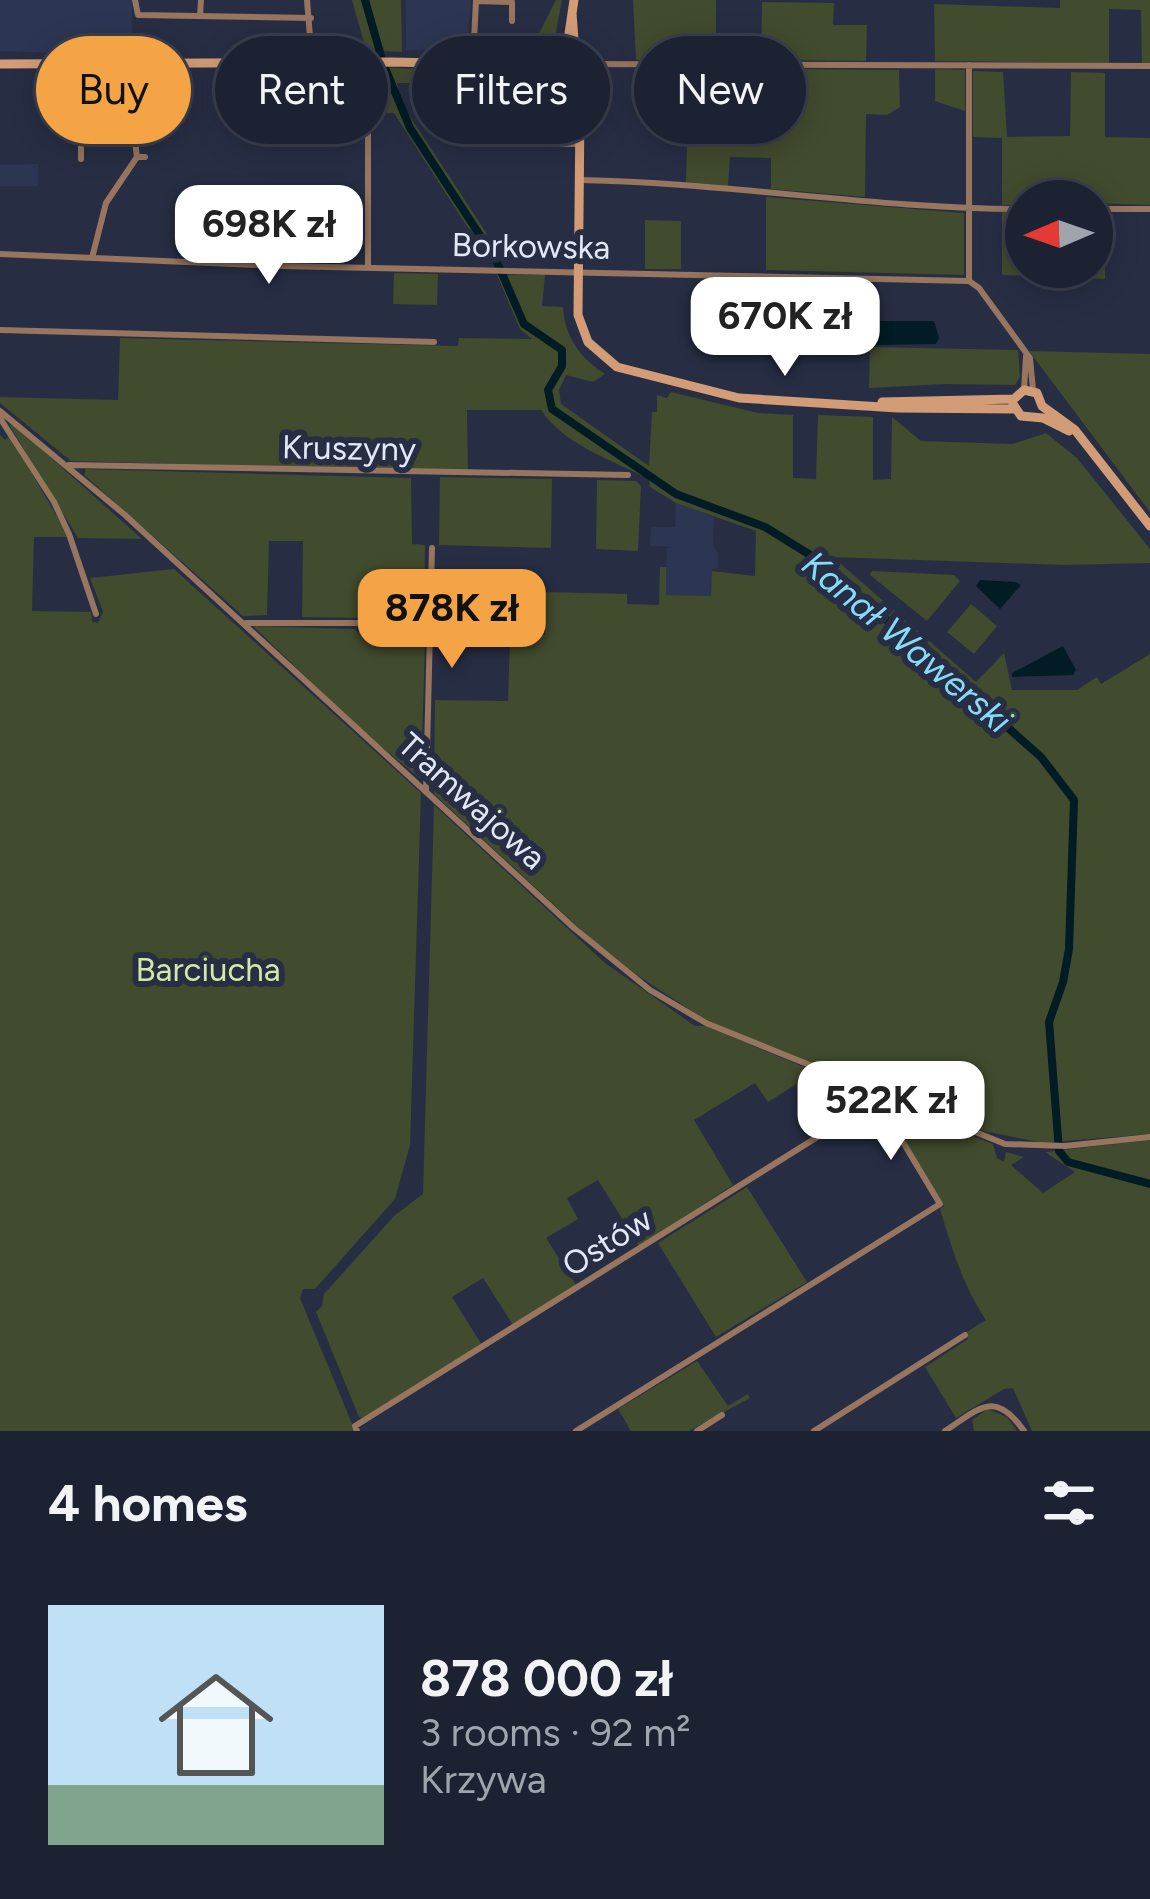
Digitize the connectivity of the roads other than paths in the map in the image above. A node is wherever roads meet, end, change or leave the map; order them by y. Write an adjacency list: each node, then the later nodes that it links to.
1 (135, 0): 6 (street)
2 (201, 0): 6 (street)
3 (307, 0): 7 (street)
4 (574, 0): 11 (street)
5 (476, 1): 8 (street); 10 (street)
6 (200, 16): 7 (street)
7 (311, 18): 9 (street)
8 (512, 21)
9 (311, 36)
10 (474, 36)
11 (570, 36)
12 (0, 62): 13 (street)
13 (36, 62)
14 (610, 64): 15 (street)
15 (969, 65): 16 (street); 24 (street)
16 (1150, 66)
17 (81, 144): 22 (street)
18 (139, 144): 29 (street)
19 (368, 144): 30 (street)
20 (529, 144): 21 (street)
21 (579, 145): 23 (street)
22 (81, 158)
23 (579, 180): 24 (street); 31 (street)
24 (968, 209): 25 (street); 32 (street)
25 (1005, 209)
26 (1113, 209): 27 (street)
27 (1150, 209)
28 (0, 254): 29 (street, Borkowska)
29 (92, 258): 30 (street, Borkowska)
30 (368, 268): 31 (street, Borkowska)
31 (577, 270): 32 (street, Borkowska); 36 (street)
32 (969, 281): 35 (street)
33 (0, 330): 34 (street)
34 (434, 342)
35 (1028, 390): 36 (street); 37 (street)
36 (1014, 404): 37 (street)
37 (1039, 411): 41 (street)
38 (0, 414): 39 (street, Tramwajowa); 43 (street)
39 (69, 465): 40 (street, Kruszyny); 45 (street, Tramwajowa)
40 (628, 475)
41 (1150, 526)
42 (432, 548): 44 (street)
43 (96, 614)
44 (431, 622): 45 (street); 46 (street)
45 (242, 623): 46 (street, Tramwajowa)
46 (426, 792): 47 (street, Tramwajowa)
47 (880, 1098): 48 (street, Tramwajowa); 51 (street, Ostów); 52 (street)
48 (1150, 1137)
49 (964, 1335): 54 (street)
50 (722, 1415): 53 (street)
51 (356, 1429)
52 (576, 1431)
53 (697, 1431)
54 (814, 1431)
55 (945, 1431): 56 (street)
56 (1024, 1431)

